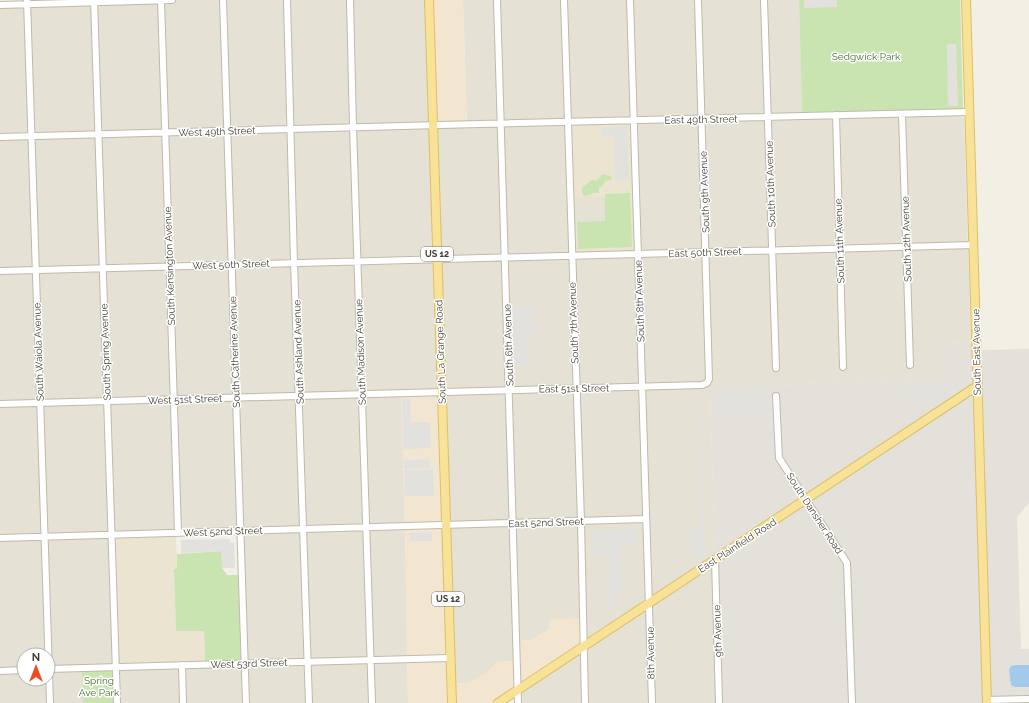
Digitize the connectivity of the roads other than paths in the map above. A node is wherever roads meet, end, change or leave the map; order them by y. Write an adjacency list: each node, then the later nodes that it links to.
1 (161, 0): 2 (street); 13 (street); 28 (street, South Kensington Avenue)
2 (172, 0)
3 (223, 0): 27 (street, South Catherine Avenue)
4 (287, 0): 26 (street, South Ashland Avenue)
5 (350, 0): 25 (street, South Madison Avenue)
6 (429, 0): 24 (main road, South La Grange Road / US 12)
7 (497, 0): 23 (street, South 6th Avenue)
8 (564, 0): 22 (street, South 7th Avenue)
9 (630, 0): 21 (street, South 8th Avenue)
10 (698, 0): 20 (street, South 9th Avenue)
11 (764, 0): 19 (street, South 10th Avenue)
12 (966, 0): 16 (main road, South East Avenue)
13 (94, 1): 14 (street); 29 (street, South Spring Avenue)
14 (27, 2): 15 (street); 30 (street, South Waiola Avenue)
15 (0, 5)
16 (969, 112): 17 (street, East 49th Street); 32 (main road, South East Avenue)
17 (902, 114): 18 (street, East 49th Street); 33 (street, South 12th Avenue)
18 (836, 115): 19 (street, East 49th Street); 34 (street, South 11th Avenue)
19 (768, 117): 20 (street, East 49th Street); 35 (street, South 10th Avenue)
20 (701, 118): 21 (street, East 49th Street); 36 (street, South 9th Avenue)
21 (634, 120): 22 (street, East 49th Street); 37 (street, South 8th Avenue)
22 (567, 122): 23 (street, East 49th Street); 38 (street, South 7th Avenue)
23 (501, 123): 24 (street, East 49th Street); 39 (street, South 6th Avenue)
24 (433, 125): 25 (street, West 49th Street); 40 (main road, South La Grange Road / US 12)
25 (353, 127): 26 (street, West 49th Street); 41 (street, South Madison Avenue)
26 (291, 129): 27 (street, West 49th Street); 42 (street, South Ashland Avenue)
27 (227, 131): 28 (street, West 49th Street); 43 (street, South Catherine Avenue)
28 (165, 132): 29 (street, West 49th Street); 44 (street, South Kensington Avenue)
29 (98, 134): 30 (street, West 49th Street); 45 (street, South Spring Avenue)
30 (31, 136): 31 (street, West 49th Street); 46 (street, South Waiola Avenue)
31 (0, 137)
32 (973, 245): 33 (street, East 50th Street); 52 (main road, South East Avenue)
33 (906, 247): 34 (street, East 50th Street); 48 (street, South 12th Avenue)
34 (839, 248): 35 (street, East 50th Street); 49 (street, South 11th Avenue)
35 (772, 250): 36 (street, East 50th Street); 50 (street, South 10th Avenue)
36 (706, 252): 37 (street, East 50th Street); 51 (street, South 9th Avenue)
37 (638, 254): 38 (street, East 50th Street); 53 (street, South 8th Avenue)
38 (571, 256): 39 (street, East 50th Street); 54 (street, South 7th Avenue)
39 (505, 258): 40 (street, East 50th Street); 55 (street, South 6th Avenue)
40 (437, 260): 41 (street, West 50th Street); 56 (main road, South La Grange Road / US 12)
41 (357, 261): 42 (street, West 50th Street); 57 (street, South Madison Avenue)
42 (294, 262): 43 (street, West 50th Street); 58 (street, South Ashland Avenue)
43 (232, 264): 44 (street, West 50th Street); 60 (street, South Catherine Avenue)
44 (169, 266): 45 (street, West 50th Street); 61 (street, South Kensington Avenue)
45 (102, 268): 46 (street, West 50th Street); 62 (street, South Spring Avenue)
46 (35, 269): 47 (street, West 50th Street); 63 (street, South Waiola Avenue)
47 (0, 270)
48 (910, 364)
49 (843, 367)
50 (776, 368)
51 (707, 383): 53 (street, East 51st Street)
52 (977, 386): 65 (main road, East Plainfield Road); 93 (main road, South East Avenue)
53 (642, 387): 54 (street, East 51st Street); 66 (street, South 8th Avenue)
54 (575, 388): 55 (street, East 51st Street); 67 (street, South 7th Avenue)
55 (509, 390): 56 (street, East 51st Street); 68 (street, South 6th Avenue)
56 (442, 392): 57 (street, West 51st Street); 69 (main road, South La Grange Road / US 12)
57 (362, 394): 58 (street, West 51st Street); 70 (street, South Madison Avenue)
58 (299, 396): 60 (street, West 51st Street); 71 (street, South Ashland Avenue)
59 (776, 396): 65 (street, South Dansher Road)
60 (236, 398): 61 (street, West 51st Street); 72 (street, South Catherine Avenue)
61 (174, 400): 62 (street, West 51st Street); 73 (street, South Kensington Avenue)
62 (107, 401): 63 (street, West 51st Street); 74 (street, South Spring Avenue)
63 (40, 403): 64 (street, West 51st Street); 75 (street, South Waiola Avenue)
64 (0, 404)
65 (806, 499): 77 (main road, East Plainfield Road); 106 (street, South Dansher Road)
66 (646, 520): 67 (street, East 52nd Street); 78 (street, South 8th Avenue)
67 (581, 521): 68 (street, East 52nd Street); 80 (street, South 7th Avenue)
68 (513, 523): 69 (street, East 52nd Street); 91 (street, South 6th Avenue)
69 (446, 525): 70 (street, West 52nd Street); 81 (main road, South La Grange Road / US 12)
70 (366, 527): 71 (street, West 52nd Street); 82 (street, South Madison Avenue)
71 (304, 529): 72 (street, West 52nd Street); 83 (street, South Ashland Avenue)
72 (241, 531): 73 (street, West 52nd Street); 84 (street, South Catherine Avenue)
73 (178, 532): 74 (street, West 52nd Street)
74 (111, 534): 75 (street, West 52nd Street); 86 (street, South Spring Avenue)
75 (44, 536): 76 (street, West 52nd Street); 79 (street, South Waiola Avenue)
76 (0, 538)
77 (715, 560): 78 (main road, East Plainfield Road); 105 (street, 9th Avenue)
78 (649, 603): 80 (main road, East Plainfield Road); 104 (street, 8th Avenue)
79 (47, 647)
80 (583, 647): 91 (main road, East Plainfield Road); 103 (street, South 7th Avenue)
81 (450, 658): 82 (street, West 53rd Street); 100 (main road, South La Grange Road / US 12)
82 (370, 661): 83 (street, West 53rd Street); 99 (street, South Madison Avenue)
83 (307, 662): 84 (street, West 53rd Street); 98 (street, South Ashland Avenue)
84 (245, 663): 85 (street, West 53rd Street); 97 (street, South Catherine Avenue)
85 (182, 665): 86 (street, West 53rd Street); 96 (street)
86 (116, 667): 87 (street, West 53rd Street); 95 (street, South Spring Avenue)
87 (56, 669)
88 (16, 670): 89 (street)
89 (0, 671)
90 (49, 687): 94 (street, South Waiola Avenue)
91 (518, 690): 101 (main road, East Plainfield Road); 102 (street, South 6th Avenue)
92 (1029, 699): 93 (street)
93 (986, 701)
94 (50, 703)
95 (117, 703)
96 (183, 703)
97 (246, 703)
98 (309, 703)
99 (372, 703)
100 (452, 703)
101 (498, 703)
102 (518, 703)
103 (585, 703)
104 (652, 703)
105 (719, 703)
106 (852, 703)

